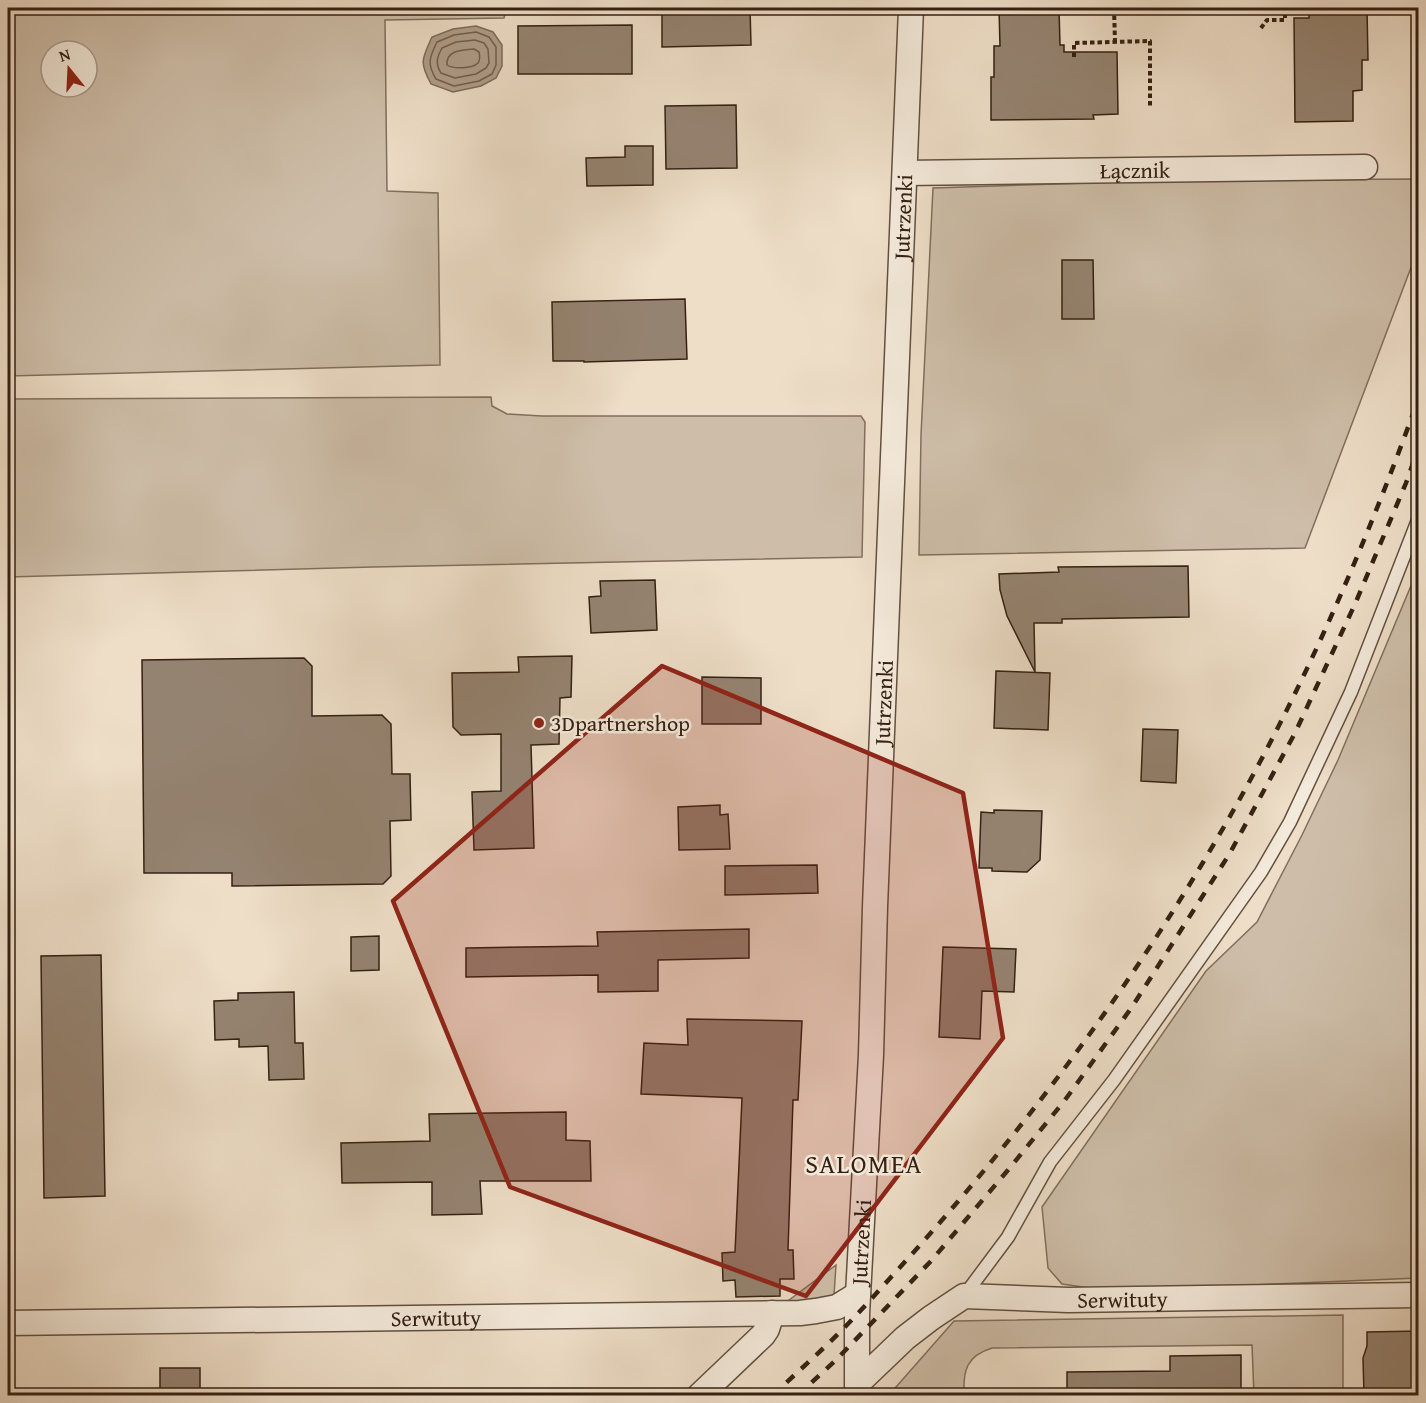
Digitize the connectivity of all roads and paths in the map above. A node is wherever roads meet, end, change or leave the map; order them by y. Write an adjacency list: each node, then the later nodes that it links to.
1 (911, 8): 9 (street, Jutrzenki)
2 (1114, 8): 5 (path)
3 (1285, 8): 4 (path)
4 (1261, 28)
5 (1114, 42): 6 (path); 7 (path)
6 (1074, 57)
7 (1150, 108)
8 (1365, 167): 9 (street, Łącznik)
9 (905, 173): 11 (street, Jutrzenki)
10 (1419, 520): 13 (lane)
11 (858, 1294): 14 (street, Serwituty); 16 (street, Jutrzenki)
12 (1419, 1295): 13 (street, Serwituty)
13 (964, 1296): 16 (street)
14 (772, 1313): 15 (street, Serwituty); 17 (street)
15 (8, 1323)
16 (857, 1389)
17 (699, 1395)

